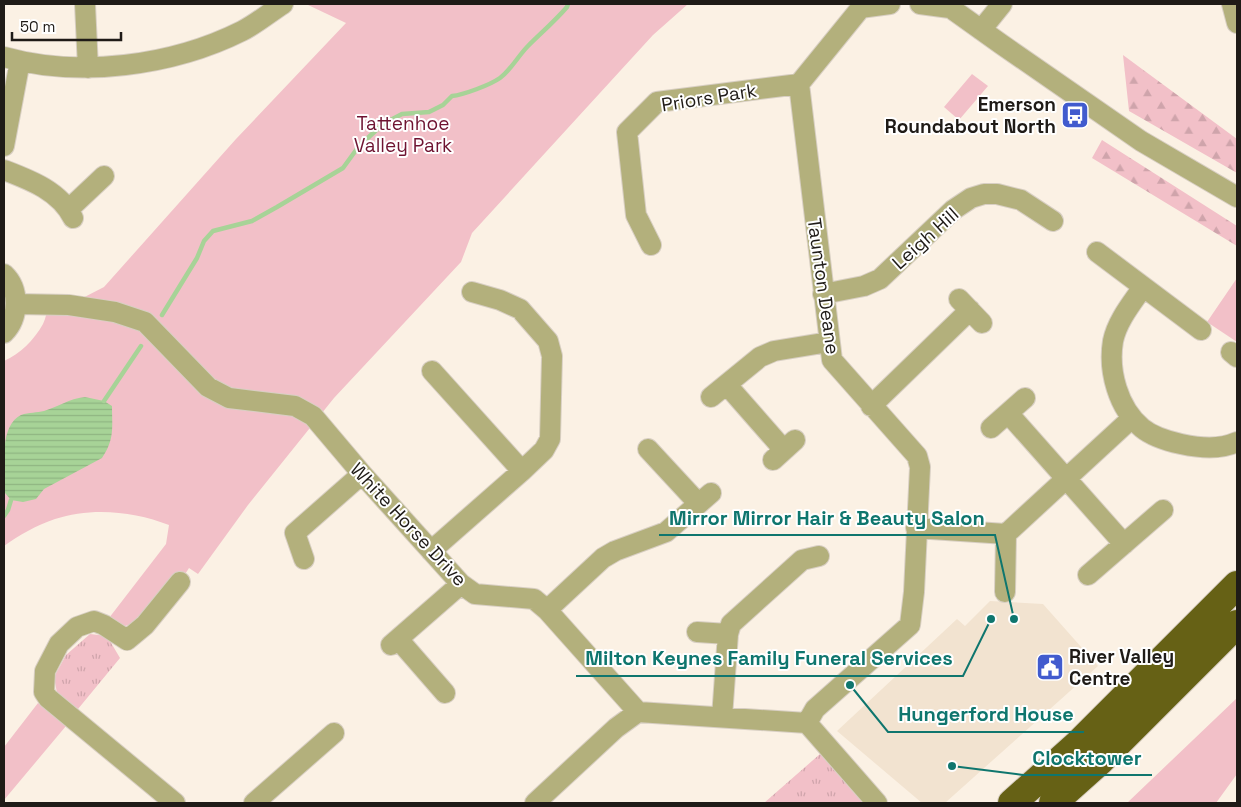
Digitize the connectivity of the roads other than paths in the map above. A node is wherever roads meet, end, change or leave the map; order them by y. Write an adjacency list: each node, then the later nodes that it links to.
1 (84, 4): 12 (street)
2 (283, 4): 12 (street)
3 (890, 4): 7 (street)
4 (920, 4): 8 (street)
5 (1002, 4): 10 (street)
6 (1232, 4): 9 (street)
7 (862, 6): 13 (street)
8 (947, 6): 10 (street)
9 (1237, 23)
10 (981, 30): 17 (street)
11 (12, 59): 12 (street); 14 (street)
12 (88, 68)
13 (799, 84): 19 (street, Priors Park); 24 (street, Taunton Deane)
14 (4, 146)
15 (4, 170): 16 (street)
16 (104, 176)
17 (1237, 197)
18 (1053, 221): 24 (street, Leigh Hill)
19 (651, 245)
20 (1098, 252): 22 (street)
21 (4, 274): 25 (street)
22 (1143, 287): 27 (street); 36 (street)
23 (472, 292): 41 (street)
24 (823, 294): 29 (street, Taunton Deane)
25 (16, 304): 28 (street); 42 (street, White Horse Drive)
26 (970, 311): 34 (street)
27 (1201, 330)
28 (4, 333)
29 (829, 342): 31 (street); 34 (street, Taunton Deane)
30 (432, 372): 41 (street)
31 (727, 385): 32 (street); 40 (street)
32 (710, 397)
33 (1025, 398): 35 (street)
34 (871, 406): 45 (street, Taunton Deane)
35 (1008, 413): 37 (street); 43 (street)
36 (1132, 418): 38 (street); 43 (street)
37 (991, 428)
38 (1237, 442)
39 (648, 448): 56 (street)
40 (784, 450)
41 (522, 471): 48 (street)
42 (362, 474): 48 (street, White Horse Drive); 50 (street)
43 (1068, 479): 46 (street); 47 (street)
44 (1163, 510): 47 (street)
45 (916, 528): 46 (street); 63 (street, Taunton Deane)
46 (1006, 534): 55 (street)
47 (1124, 544): 51 (street)
48 (431, 551): 53 (street, White Horse Drive)
49 (820, 556): 59 (street)
50 (304, 559)
51 (1088, 575)
52 (180, 582): 66 (street)
53 (461, 584): 56 (street, White Horse Drive); 60 (street)
54 (1237, 585): 65 (highway)
55 (1005, 592)
56 (548, 610): 61 (street, White Horse Drive)
57 (1237, 624): 70 (highway)
58 (697, 632): 59 (street)
59 (728, 634): 62 (street)
60 (445, 693)
61 (638, 712): 62 (street); 68 (street)
62 (722, 717): 63 (street)
63 (807, 724): 69 (street)
64 (334, 733): 67 (street)
65 (1020, 796)
66 (175, 803)
67 (254, 803)
68 (535, 803)
69 (877, 803)
70 (1053, 803)

